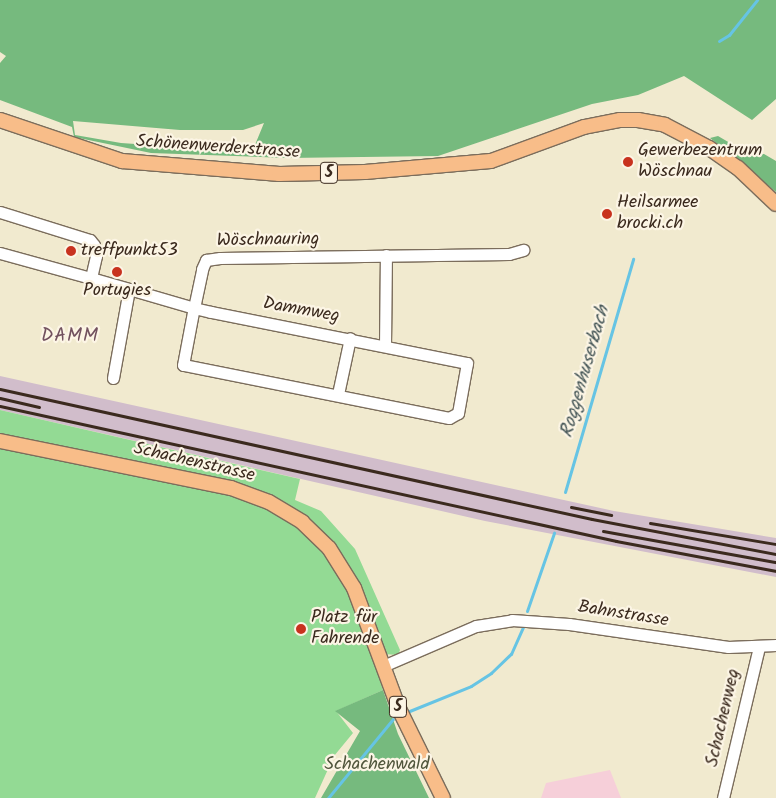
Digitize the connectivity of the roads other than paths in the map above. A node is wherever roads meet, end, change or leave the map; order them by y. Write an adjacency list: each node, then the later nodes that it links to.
1 (0, 120): 2 (main road, Schönenwerderstrasse / 5)
2 (776, 204)
3 (0, 212): 7 (street)
4 (523, 250): 6 (street, Wöschnauring)
5 (0, 253): 7 (street, Dammweg)
6 (386, 255): 9 (street, Wöschnauring); 11 (street)
7 (90, 278): 8 (street, Dammweg)
8 (130, 289): 9 (street, Dammweg); 13 (street)
9 (194, 308): 10 (street, Dammweg); 14 (street, Wöschnauring)
10 (350, 338): 11 (street, Dammweg); 14 (street)
11 (385, 346): 12 (street, Dammweg)
12 (467, 363): 14 (street, Wöschnauring)
13 (113, 378)
14 (338, 394)
15 (0, 441): 18 (main road, Schachenstrasse / 5)
16 (776, 645): 17 (street, Bahnstrasse)
17 (759, 647): 18 (street, Bahnstrasse); 20 (street, Schachenweg)
18 (383, 666): 19 (main road, Schachenstrasse / 5)
19 (443, 798)
20 (723, 798)

